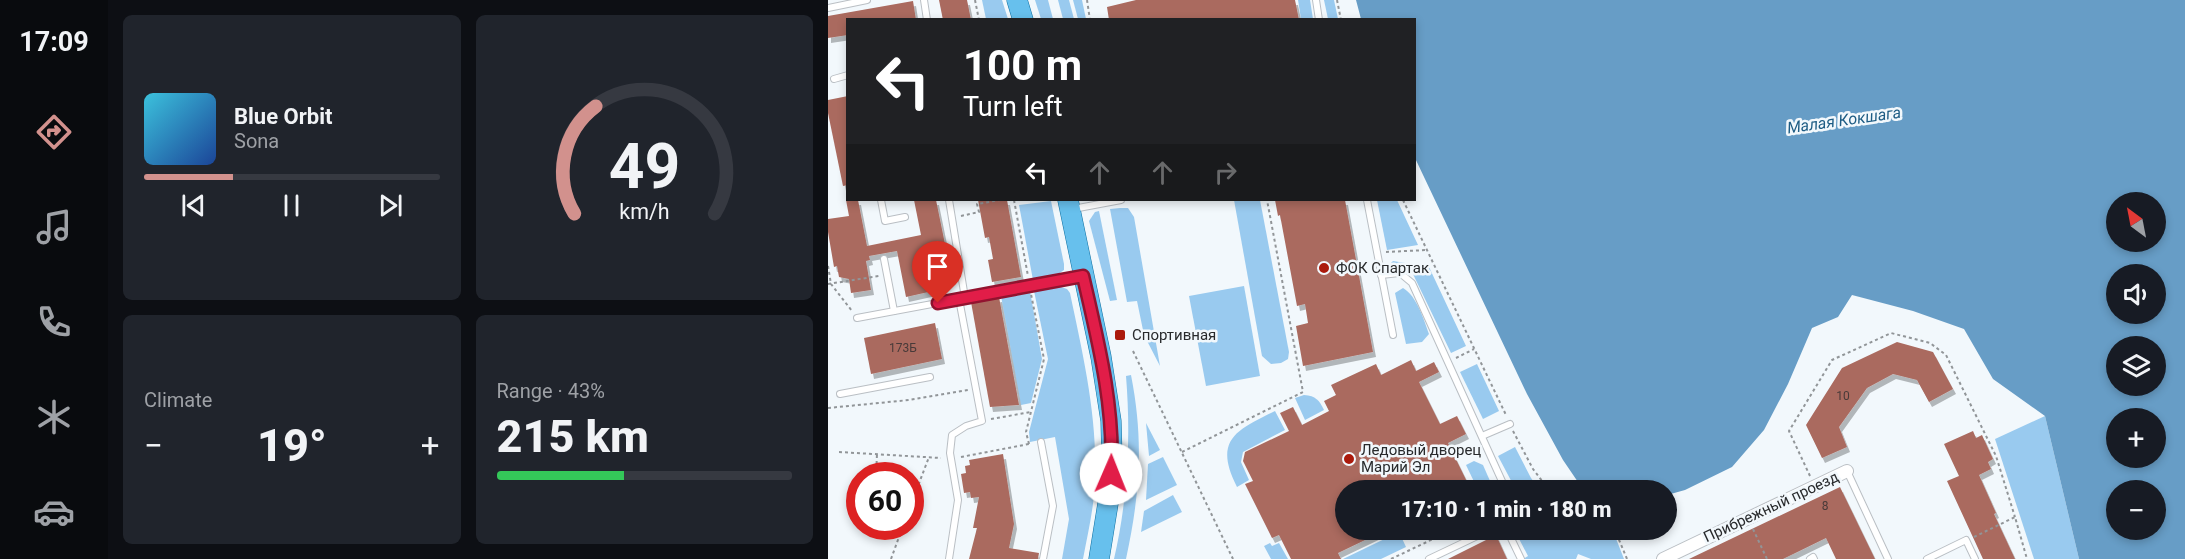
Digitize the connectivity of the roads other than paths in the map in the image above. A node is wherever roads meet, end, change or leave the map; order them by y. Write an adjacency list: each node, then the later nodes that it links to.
1 (867, 0): 5 (lane)
2 (924, 0): 6 (lane)
3 (1017, 0): 7 (main road)
4 (1316, 0): 8 (lane)
5 (828, 8)
6 (927, 18)
7 (1022, 18)
8 (1319, 18)
9 (846, 76): 10 (lane)
10 (834, 79)
11 (881, 201): 16 (lane)
12 (948, 201): 20 (lane)
13 (1111, 201): 15 (lane)
14 (1367, 201): 18 (lane)
15 (1069, 205): 19 (main road)
16 (905, 217)
17 (884, 259): 21 (lane)
18 (1381, 275): 23 (lane); 27 (lane)
19 (1083, 276): 20 (lane); 35 (main road)
20 (962, 298): 21 (lane); 33 (lane)
21 (894, 311): 22 (lane)
22 (858, 318)
23 (1393, 335)
24 (930, 377): 25 (lane)
25 (840, 394)
26 (1510, 424): 27 (lane)
27 (1482, 436): 30 (lane)
28 (1041, 442): 34 (lane)
29 (1847, 471): 38 (street, Прибрежный проезд); 41 (lane)
30 (1502, 480)
31 (1469, 540): 36 (lane)
32 (1512, 540): 37 (lane)
33 (949, 559)
34 (1043, 559)
35 (1099, 559)
36 (1429, 559)
37 (1521, 559)
38 (1663, 559)
39 (1810, 559): 40 (lane)
40 (1814, 559)
41 (1888, 559)
42 (1927, 559): 43 (lane)
43 (1975, 559)

